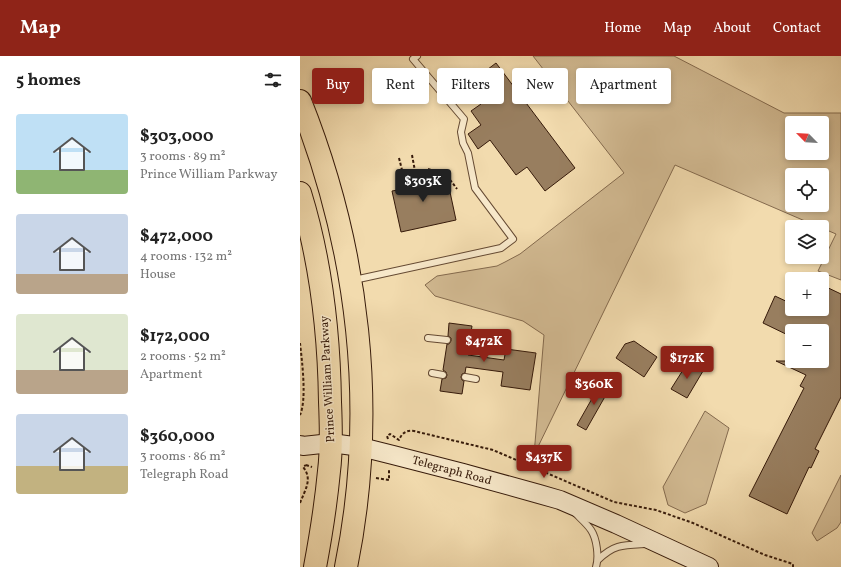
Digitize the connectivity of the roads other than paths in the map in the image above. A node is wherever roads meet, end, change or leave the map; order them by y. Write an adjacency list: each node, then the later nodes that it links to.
1 (417, 56): 4 (lane)
2 (300, 101): 4 (highway)
3 (300, 193): 13 (highway, Prince William Parkway)
4 (351, 281): 15 (highway)
5 (428, 338): 6 (lane)
6 (447, 340)
7 (470, 343): 8 (lane)
8 (481, 345)
9 (432, 373): 10 (lane)
10 (443, 374)
11 (465, 377): 12 (lane)
12 (476, 379)
13 (331, 443): 14 (main road, Telegraph Road); 15 (main road, Telegraph Road); 19 (highway, Prince William Parkway)
14 (300, 445)
15 (361, 447): 16 (main road, Telegraph Road); 20 (highway)
16 (565, 502): 17 (main road, Telegraph Road); 18 (lane)
17 (658, 544): 18 (lane); 22 (main road, Telegraph Road)
18 (598, 560): 21 (lane)
19 (316, 567)
20 (346, 567)
21 (596, 567)
22 (709, 567)

